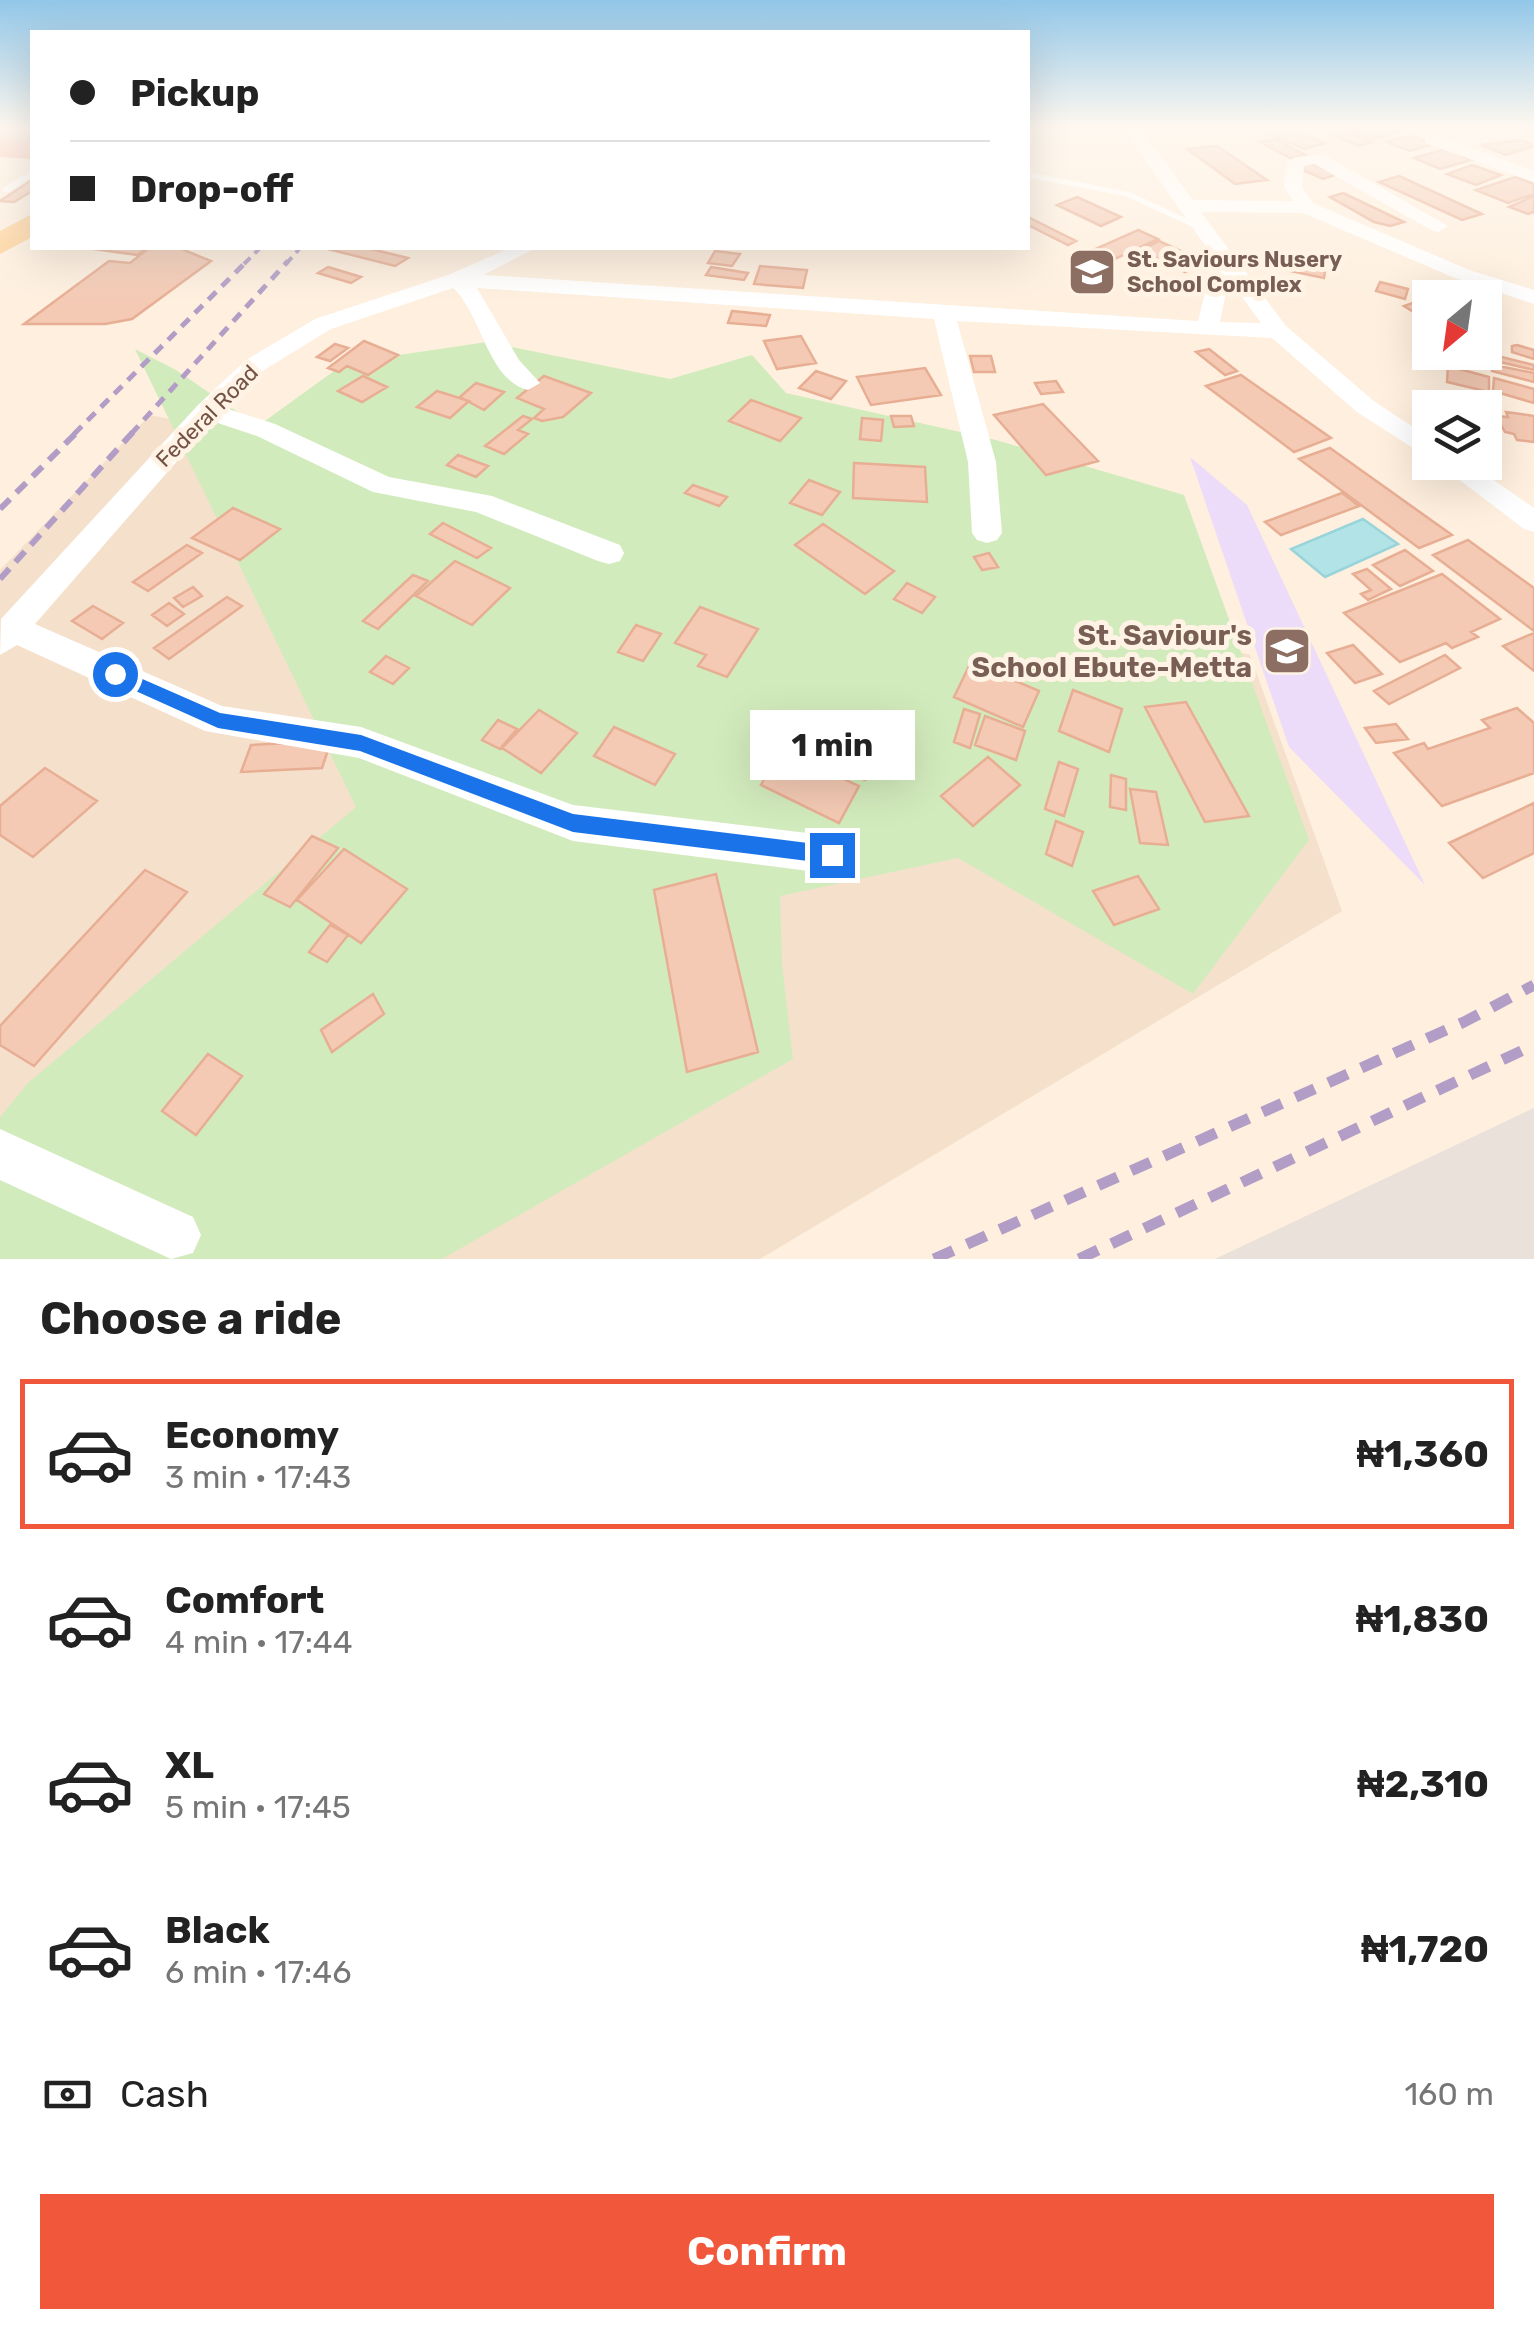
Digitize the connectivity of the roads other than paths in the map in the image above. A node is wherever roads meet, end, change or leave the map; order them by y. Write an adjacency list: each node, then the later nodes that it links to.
1 (13, 186): 6 (lane)
2 (1084, 186): 10 (lane)
3 (1170, 186): 7 (street)
4 (1293, 186): 8 (street)
5 (1366, 186): 11 (street)
6 (6, 190)
7 (1184, 206): 8 (street); 10 (street)
8 (1306, 207): 18 (street)
9 (30, 225): 12 (main road)
10 (1198, 226): 15 (street)
11 (1438, 226)
12 (0, 245)
13 (522, 250): 16 (street, Federal Road)
14 (524, 250): 17 (street)
15 (1223, 260): 20 (street); 21 (street)
16 (456, 280): 17 (street); 22 (street); 23 (street, Federal Road)
17 (538, 286): 19 (street)
18 (1534, 298)
19 (944, 313): 20 (street); 27 (street)
20 (1207, 330): 21 (street)
21 (1278, 331): 24 (street)
22 (528, 384)
23 (208, 411): 28 (street); 29 (street, Federal Road)
24 (1412, 438)
25 (1474, 480): 26 (street)
26 (1534, 522)
27 (987, 533)
28 (609, 553)
29 (6, 635): 30 (street)
30 (832, 855)
31 (0, 1154): 32 (street)
32 (175, 1235)

